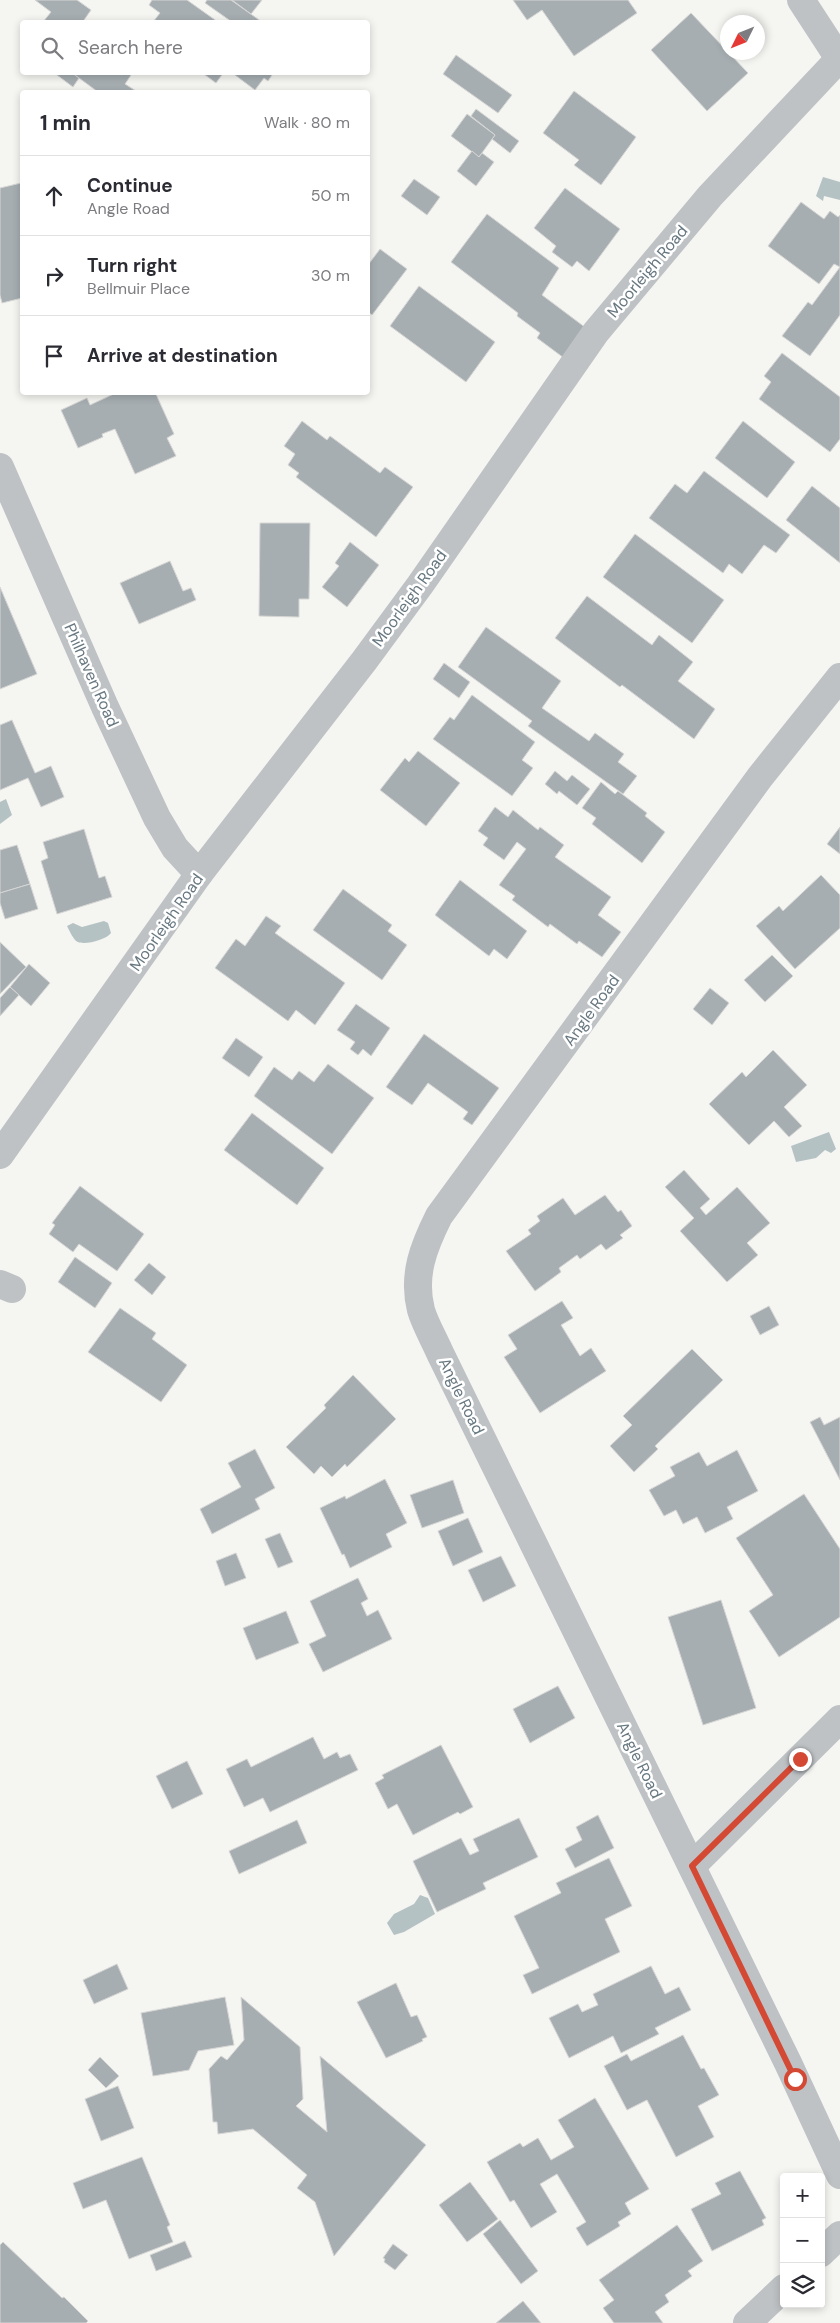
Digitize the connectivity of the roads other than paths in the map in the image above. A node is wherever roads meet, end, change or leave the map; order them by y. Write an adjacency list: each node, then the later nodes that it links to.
1 (801, 0): 2 (street)
2 (840, 60): 5 (street, Moorleigh Road)
3 (0, 467): 5 (street, Philhaven Road)
4 (840, 677): 8 (street, Angle Road)
5 (199, 874): 6 (street, Moorleigh Road)
6 (0, 1155)
7 (840, 1719): 8 (street)
8 (692, 1866): 9 (street, Angle Road)
9 (840, 2175)
10 (840, 2236): 11 (street)
11 (825, 2249)
12 (780, 2292): 13 (street)
13 (747, 2323)

